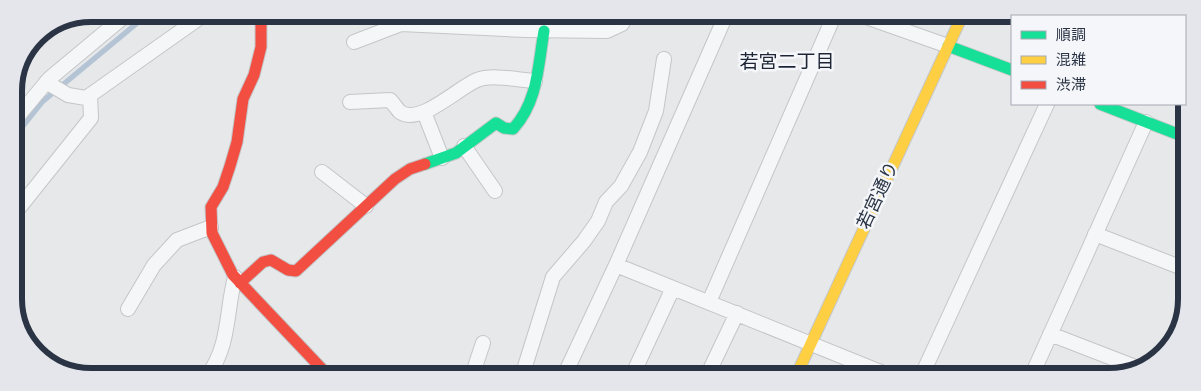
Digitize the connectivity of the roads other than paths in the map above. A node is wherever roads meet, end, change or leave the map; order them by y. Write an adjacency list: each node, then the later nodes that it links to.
1 (116, 23): 15 (street)
2 (192, 23): 16 (street)
3 (261, 23): 30 (street)
4 (622, 23): 9 (street)
5 (722, 23): 32 (street)
6 (831, 23): 36 (street)
7 (888, 23): 11 (street)
8 (959, 23): 11 (street, 若宮通り)
9 (544, 30): 10 (street); 14 (street)
10 (354, 42)
11 (948, 46): 13 (street); 41 (street, 若宮通り)
12 (664, 59): 46 (street)
13 (1011, 70)
14 (535, 81): 21 (street); 24 (street)
15 (46, 82): 16 (street); 20 (street)
16 (90, 95): 28 (street)
17 (350, 102): 21 (street)
18 (1047, 105): 52 (street)
19 (1103, 105): 22 (street)
20 (23, 110)
21 (424, 112): 25 (street)
22 (1146, 122): 23 (street); 31 (street)
23 (1178, 134)
24 (464, 146): 25 (street); 27 (street)
25 (442, 158): 29 (street)
26 (322, 172): 29 (street)
27 (495, 191)
28 (23, 203)
29 (366, 206): 34 (street)
30 (211, 227): 34 (street); 37 (street)
31 (1095, 234): 33 (street); 39 (street)
32 (616, 265): 35 (street); 47 (street)
33 (1178, 267)
34 (238, 280): 43 (street); 44 (street)
35 (673, 288): 36 (street); 48 (street)
36 (709, 302): 38 (street)
37 (128, 309)
38 (737, 314): 41 (street); 49 (street)
39 (1050, 334): 42 (street); 53 (street)
40 (483, 342): 45 (street)
41 (811, 344): 50 (street, 若宮通り); 51 (street)
42 (1131, 365)
43 (214, 368)
44 (321, 368)
45 (475, 368)
46 (525, 368)
47 (568, 368)
48 (636, 368)
49 (711, 368)
50 (800, 368)
51 (873, 368)
52 (925, 368)
53 (1035, 368)

